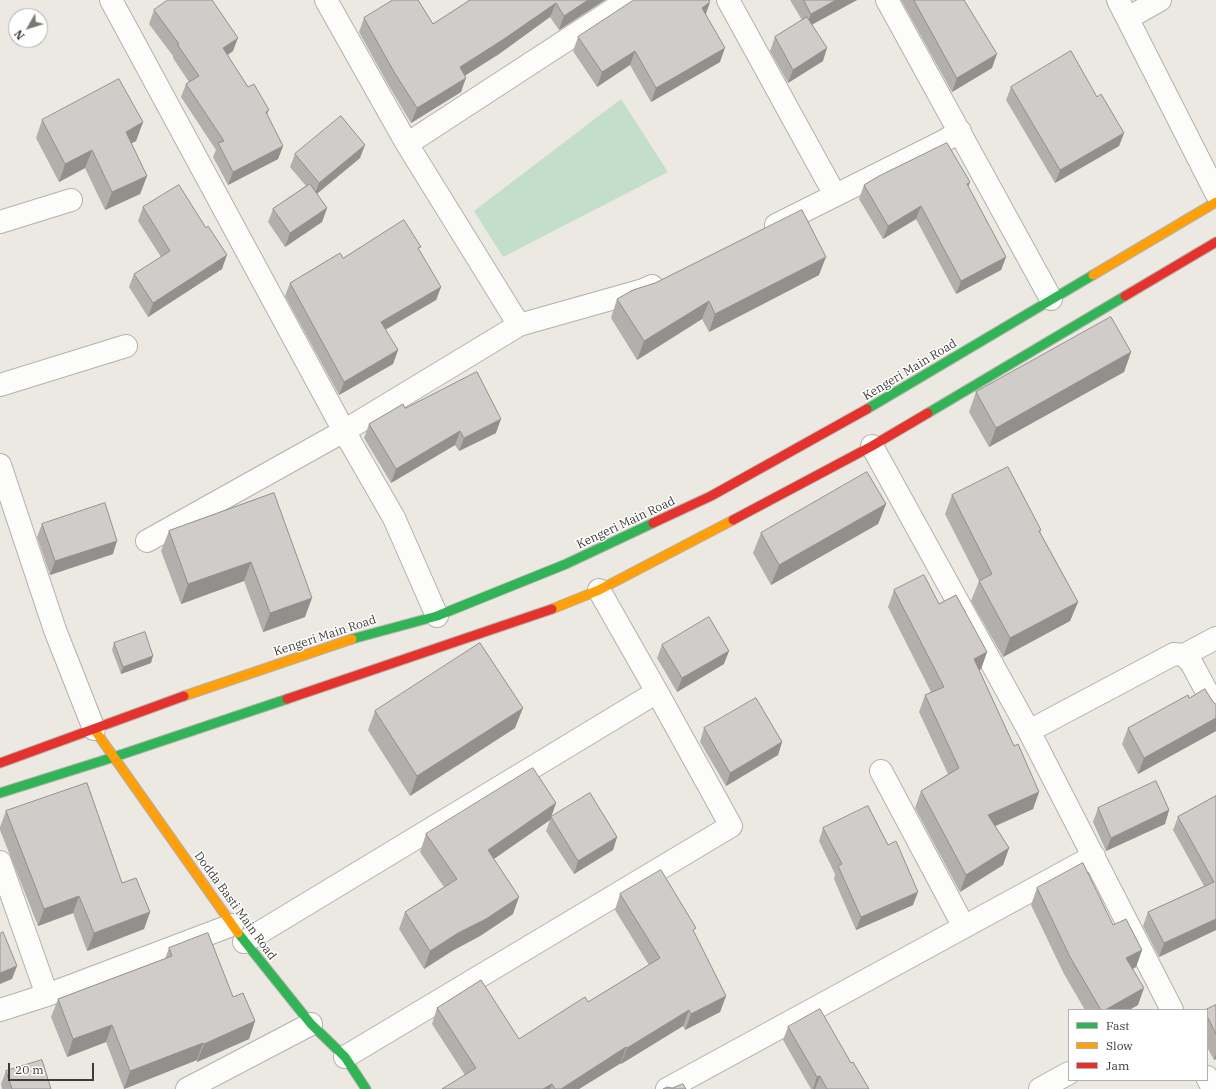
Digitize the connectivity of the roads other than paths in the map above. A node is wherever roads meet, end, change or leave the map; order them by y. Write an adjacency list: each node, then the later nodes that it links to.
1 (111, 0): 22 (street)
2 (628, 0): 9 (street)
3 (728, 0): 11 (street)
4 (887, 0): 8 (street)
5 (1160, 0): 7 (street)
6 (333, 3): 9 (street)
7 (1123, 9): 10 (street)
8 (960, 131): 11 (street); 18 (street)
9 (407, 144): 19 (street)
10 (1216, 193)
11 (835, 195): 15 (street)
12 (71, 200): 14 (street)
13 (1216, 202): 18 (main road, Kengeri Main Road)
14 (0, 222)
15 (757, 234)
16 (1216, 242): 23 (main road)
17 (672, 276): 19 (street)
18 (1052, 299): 27 (main road, Kengeri Main Road)
19 (519, 325): 22 (street)
20 (126, 346): 21 (street)
21 (0, 385)
22 (344, 431): 25 (street); 27 (street)
23 (872, 446): 26 (main road); 33 (street)
24 (0, 465): 32 (street)
25 (147, 541)
26 (599, 590): 30 (street); 34 (main road)
27 (437, 616): 32 (main road, Kengeri Main Road)
28 (1216, 638): 29 (street)
29 (1184, 655): 31 (street); 33 (street)
30 (657, 692): 41 (street); 46 (street)
31 (1216, 709)
32 (94, 729): 34 (main road, Dodda Basti Main Road); 35 (main road, Kengeri Main Road)
33 (1029, 731): 38 (street)
34 (114, 757): 37 (main road); 41 (main road, Dodda Basti Main Road)
35 (0, 763)
36 (881, 771): 40 (street)
37 (0, 793)
38 (1094, 856): 40 (street); 43 (street)
39 (0, 862): 42 (street)
40 (964, 927): 51 (street)
41 (238, 934): 42 (street); 45 (main road, Dodda Basti Main Road)
42 (47, 995): 44 (street)
43 (1171, 1009)
44 (0, 1010)
45 (311, 1024): 46 (main road, Dodda Basti Main Road); 49 (street)
46 (345, 1057): 50 (main road, Dodda Basti Main Road)
47 (1068, 1074): 52 (street)
48 (1208, 1079): 53 (street)
49 (187, 1089)
50 (366, 1089)
51 (667, 1089)
52 (1040, 1089)
53 (1213, 1089)

